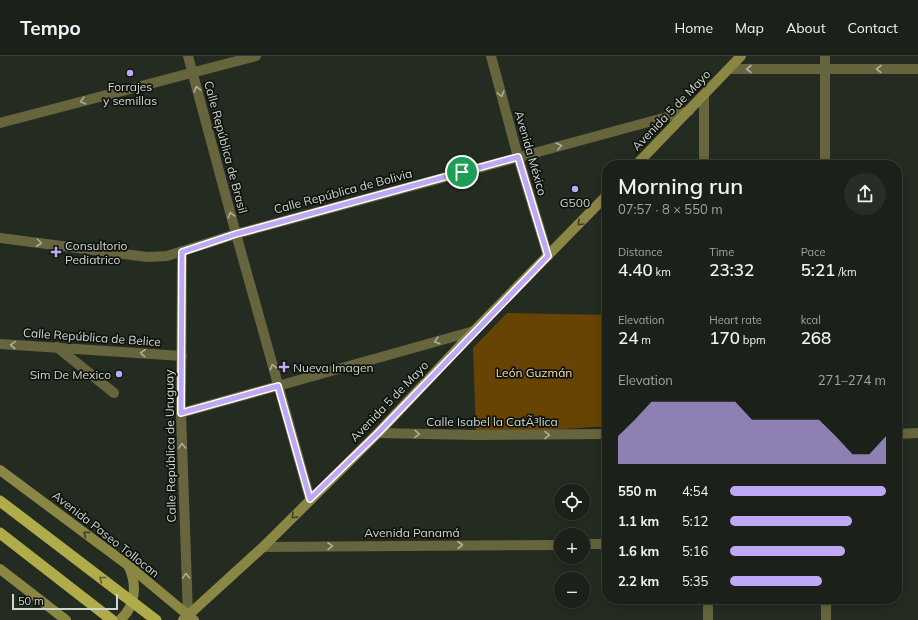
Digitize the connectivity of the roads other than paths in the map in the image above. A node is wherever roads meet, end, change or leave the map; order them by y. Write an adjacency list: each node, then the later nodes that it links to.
1 (188, 56): 9 (street, Calle República de Brasil)
2 (256, 56): 9 (street)
3 (491, 56): 13 (street, Avenida México, one-way to 13)
4 (741, 56): 7 (main road, Avenida 5 de Mayo)
5 (825, 56): 6 (street)
6 (824, 68): 7 (street, one-way to 7); 8 (street, one-way to 6); 16 (street)
7 (730, 69): 10 (main road, Avenida 5 de Mayo)
8 (918, 69)
9 (193, 73): 12 (street, one-way to 12); 18 (street, Calle República de Brasil, one-way to 9)
10 (704, 95): 11 (main road, Avenida 5 de Mayo); 15 (street)
11 (689, 111): 13 (street, Calle República de Bolivia, one-way to 11); 14 (main road, Avenida 5 de Mayo)
12 (0, 123)
13 (518, 157): 18 (street, Calle República de Bolivia); 21 (street, Avenida México)
14 (641, 160)
15 (704, 160)
16 (825, 160)
17 (602, 199): 21 (main road, Avenida 5 de Mayo, one-way to 21)
18 (236, 234): 20 (street, Calle República de Bolivia); 26 (street, Calle República de Brasil, one-way to 18)
19 (0, 238): 20 (street, Calle República de Bolivia, one-way to 20)
20 (182, 252): 25 (street, Calle República de Uruguay)
21 (548, 256): 22 (main road, Avenida 5 de Mayo)
22 (474, 331): 26 (street, one-way to 26); 29 (main road, Avenida 5 de Mayo)
23 (0, 344): 24 (street, Calle República de Belice, one-way to 23)
24 (57, 347): 25 (street, Calle República de Belice, one-way to 24); 27 (street)
25 (182, 356): 28 (street, Calle República de Uruguay)
26 (278, 386): 28 (street); 34 (street, Calle República de Brasil)
27 (114, 393)
28 (181, 413): 45 (street, Calle República de Uruguay, one-way to 28)
29 (378, 433): 31 (street, Calle Isabel la CatÃ³lica, one-way to 31); 34 (main road, Avenida 5 de Mayo)
30 (918, 433): 32 (street)
31 (602, 434)
32 (902, 434)
33 (0, 470): 41 (main road, Avenida Paseo Tollocan, one-way to 33)
34 (310, 499): 40 (main road, Avenida 5 de Mayo, one-way to 40)
35 (0, 500): 49 (highway, one-way to 35, bridge)
36 (0, 533): 47 (highway)
37 (554, 544): 40 (street, Avenida Panamá, one-way to 37)
38 (590, 544): 39 (street)
39 (602, 544)
40 (263, 547): 45 (main road, Avenida 5 de Mayo)
41 (129, 566): 45 (main road, Avenida Paseo Tollocan); 48 (main road)
42 (0, 569): 46 (main road)
43 (708, 604): 50 (street)
44 (826, 604): 51 (street)
45 (188, 618)
46 (66, 620)
47 (112, 620)
48 (120, 620)
49 (156, 620)
50 (708, 620)
51 (826, 620)

